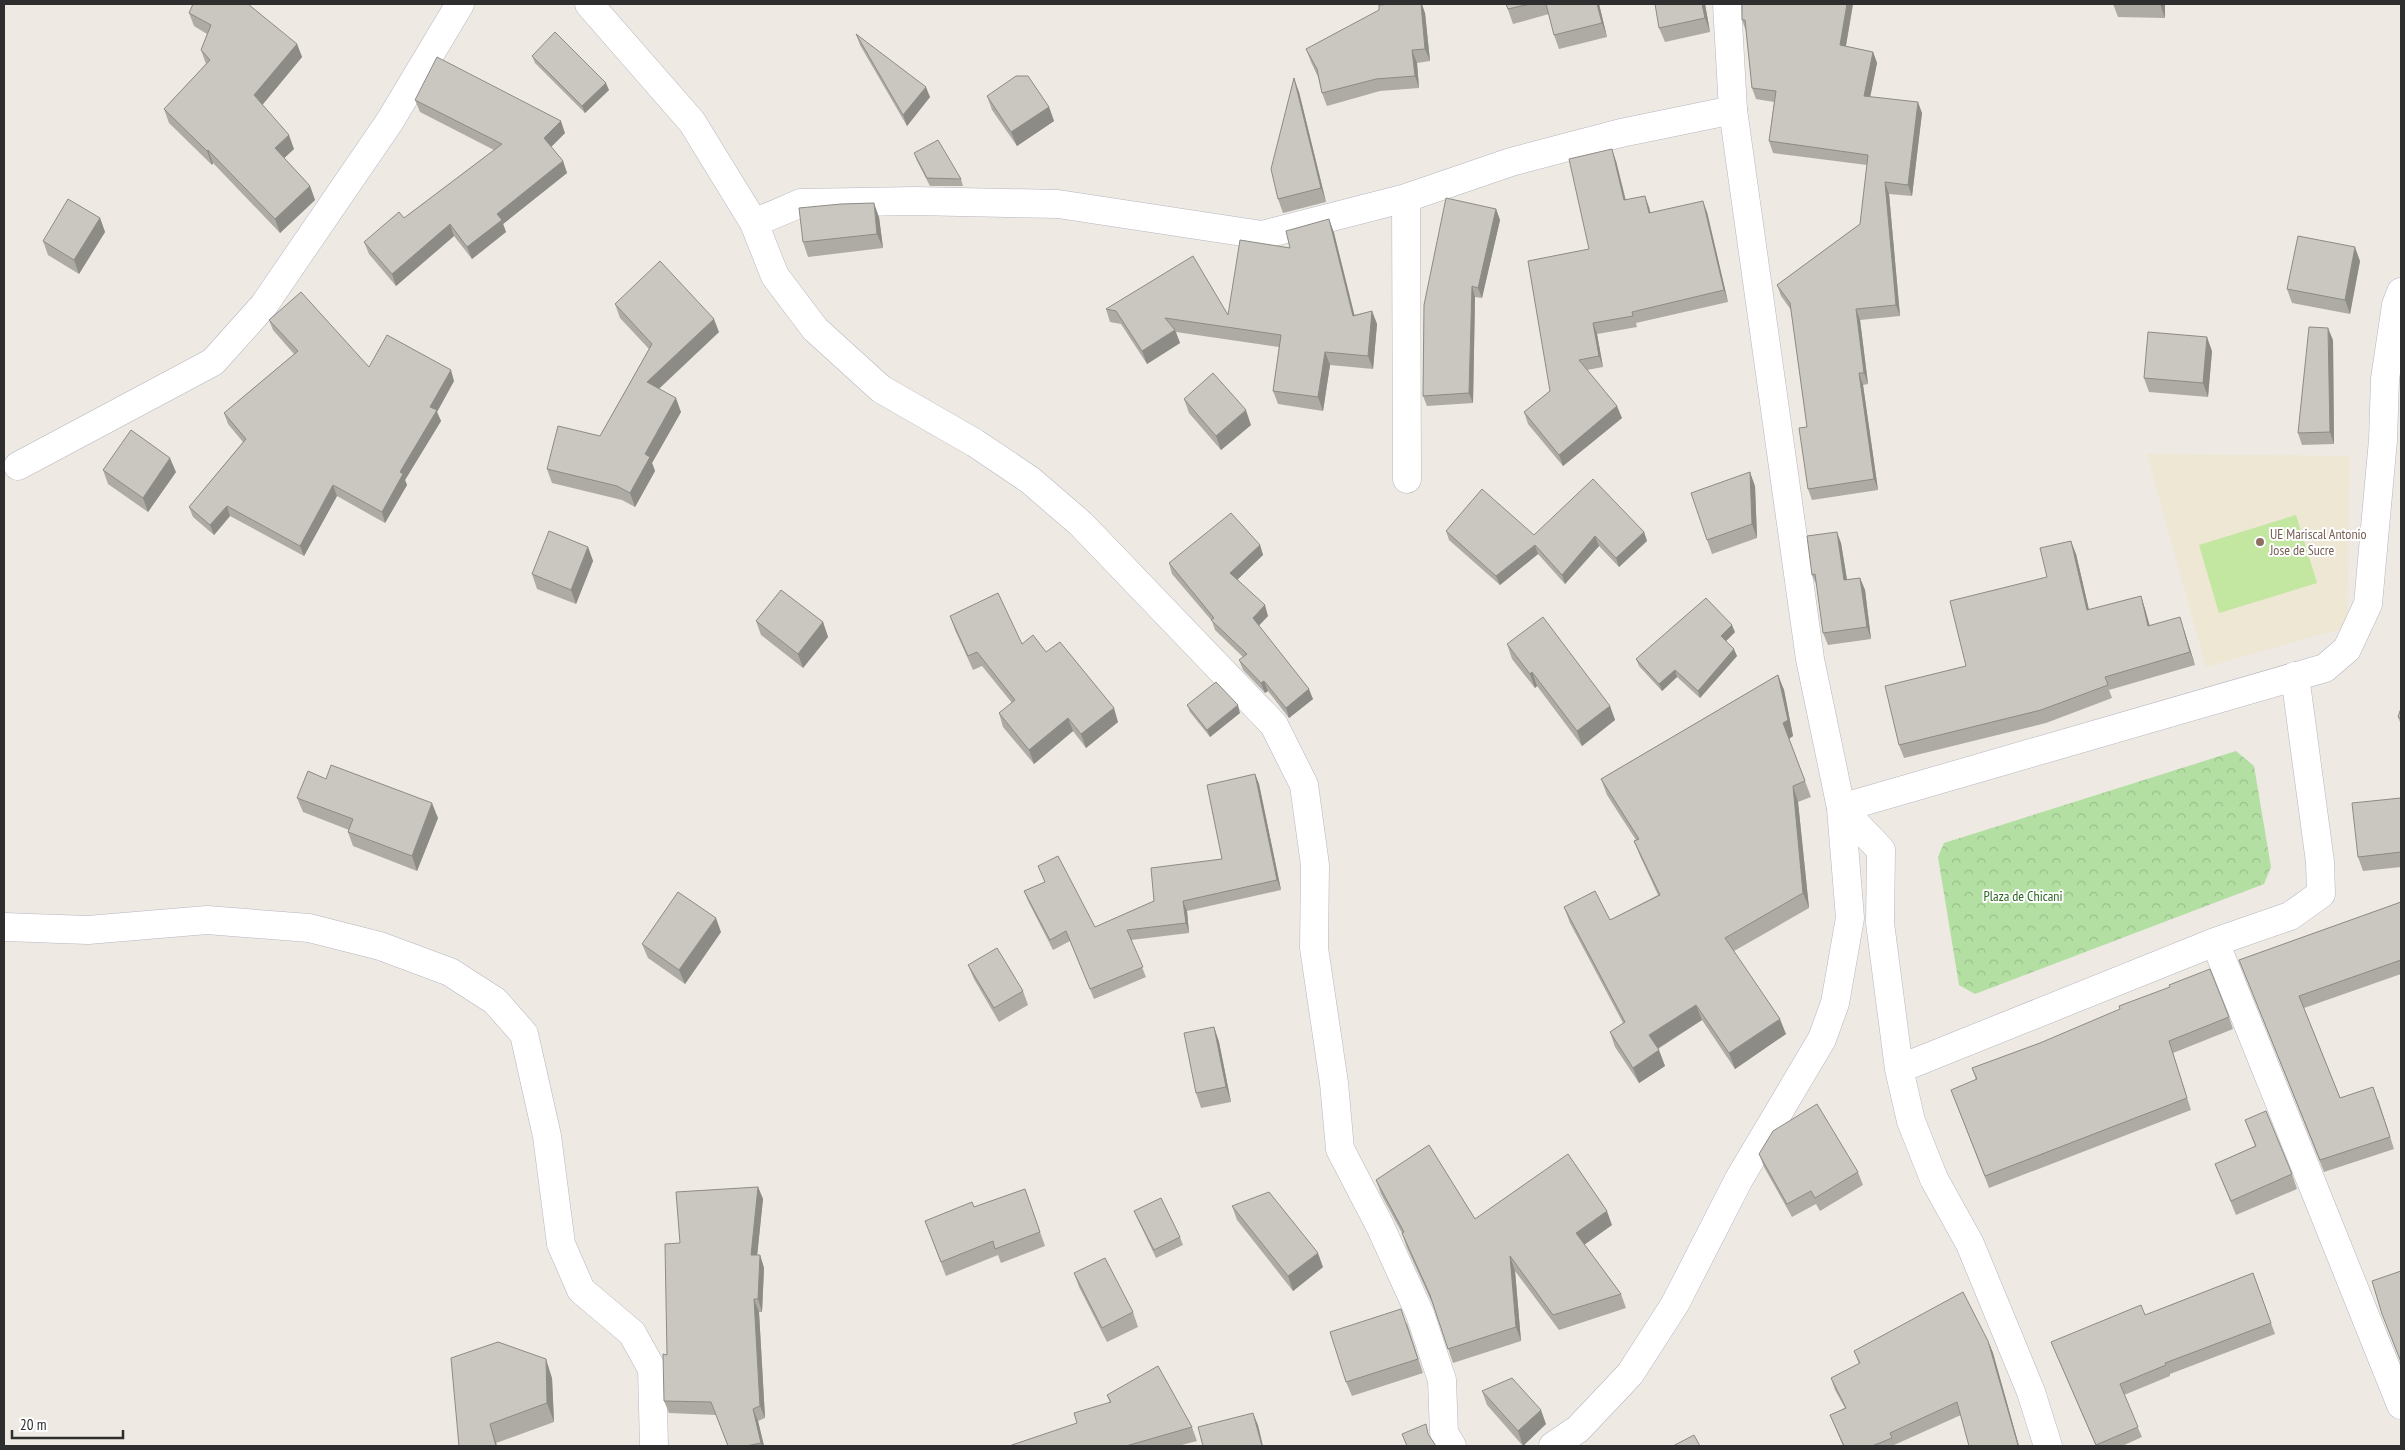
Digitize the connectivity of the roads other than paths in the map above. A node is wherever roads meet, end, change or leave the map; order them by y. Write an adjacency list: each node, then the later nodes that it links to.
1 (460, 4): 8 (street)
2 (588, 4): 6 (street)
3 (1727, 4): 4 (street)
4 (1733, 110): 5 (street); 11 (street)
5 (1406, 198): 6 (street); 9 (street)
6 (754, 223): 17 (street)
7 (2401, 292): 10 (street)
8 (18, 466)
9 (1407, 479)
10 (2294, 676): 11 (street); 13 (street)
11 (1840, 808): 14 (street); 18 (street)
12 (4, 927): 16 (street)
13 (2215, 942): 14 (street); 15 (street)
14 (1899, 1069): 19 (street)
15 (2401, 1405)
16 (654, 1446)
17 (1452, 1446)
18 (1553, 1446)
19 (2048, 1446)

